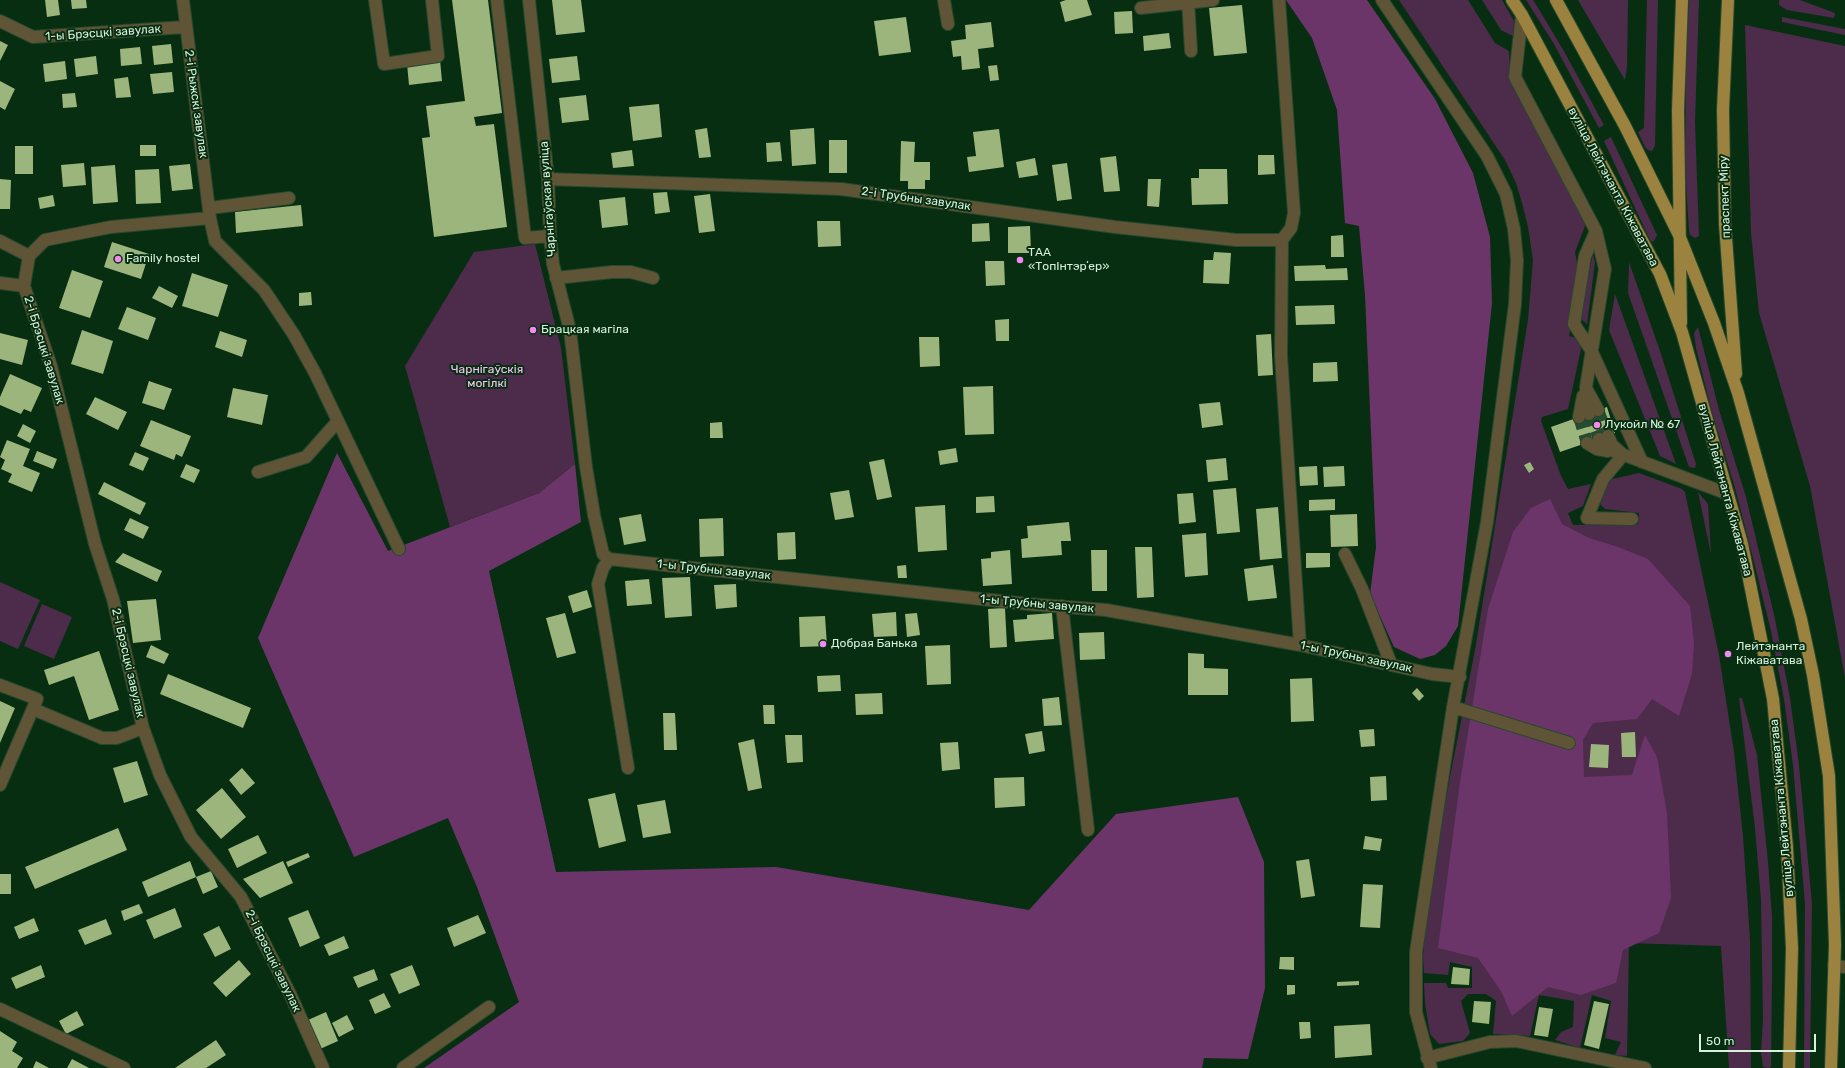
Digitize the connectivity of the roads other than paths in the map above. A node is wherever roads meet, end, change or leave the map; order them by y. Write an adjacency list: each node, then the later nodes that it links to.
1 (183, 0): 19 (street, 2-і Рыжскі завулак)
2 (375, 0): 3 (street)
3 (432, 0)
4 (497, 0): 26 (street)
5 (529, 0): 21 (street, Чарнігаўская вуліца)
6 (944, 0): 18 (street)
7 (1213, 0): 14 (street)
8 (1279, 0): 27 (street)
9 (1382, 0): 50 (street)
10 (1512, 0): 16 (main road, вуліца Лейтэнанта Кіжаватава)
11 (1556, 0): 25 (main road)
12 (1682, 0): 25 (main road)
13 (1728, 0): 36 (main road, праспект Міру)
14 (1188, 2): 15 (street); 20 (street)
15 (1141, 8)
16 (1522, 15): 24 (street); 34 (main road, вуліца Лейтэнанта Кіжаватава)
17 (0, 21): 19 (street, 1-ы Брэсцкі завулак)
18 (948, 24)
19 (185, 27): 23 (street, 2-і Рыжскі завулак)
20 (1191, 51)
21 (548, 179): 26 (street, Чарнігаўская вуліца); 27 (street, 2-і Трубны завулак)
22 (289, 198): 23 (street)
23 (210, 213): 29 (street); 38 (street, 2-і Рыжскі завулак)
24 (1596, 231): 35 (street); 35 (street)
25 (1679, 235): 34 (main road); 36 (main road)
26 (550, 236): 30 (street, Чарнігаўская вуліца)
27 (1282, 240): 48 (street)
28 (0, 241): 29 (street)
29 (29, 256): 33 (street, 2-і Брэсцкі завулак)
30 (556, 278): 31 (street); 46 (street, Чарнігаўская вуліца)
31 (653, 278)
32 (0, 284): 33 (street)
33 (24, 286): 54 (street, 2-і Брэсцкі завулак)
34 (1682, 332): 42 (main road, вуліца Лейтэнанта Кіжаватава)
35 (1591, 350): 37 (street); 40 (street)
36 (1738, 393): 59 (main road)
37 (1589, 414)
38 (338, 421): 41 (street); 44 (street, 2-і Рыжскі завулак)
39 (1624, 455): 39 (street); 40 (street); 43 (street)
40 (1642, 462): 42 (street)
41 (258, 472)
42 (1728, 494): 67 (main road, вуліца Лейтэнанта Кіжаватава)
43 (1632, 519)
44 (398, 549)
45 (1345, 554): 49 (street)
46 (609, 559): 47 (street, 1-ы Трубны завулак); 56 (street)
47 (1062, 606): 48 (street, 1-ы Трубны завулак); 58 (street)
48 (1300, 645): 49 (street, 1-ы Трубны завулак)
49 (1391, 664): 50 (street, 1-ы Трубны завулак)
50 (1460, 677): 52 (street)
51 (0, 685): 53 (street)
52 (1453, 707): 55 (street); 62 (street)
53 (33, 709): 54 (street); 57 (street)
54 (144, 728): 64 (street, 2-і Брэсцкі завулак)
55 (1569, 743)
56 (628, 768)
57 (0, 785)
58 (1088, 830)
59 (1840, 967): 68 (main road)
60 (489, 1007): 65 (street)
61 (0, 1009): 63 (street)
62 (1429, 1063): 66 (street)
63 (124, 1068)
64 (323, 1068)
65 (403, 1068)
66 (1645, 1068)
67 (1789, 1068)
68 (1831, 1068)

